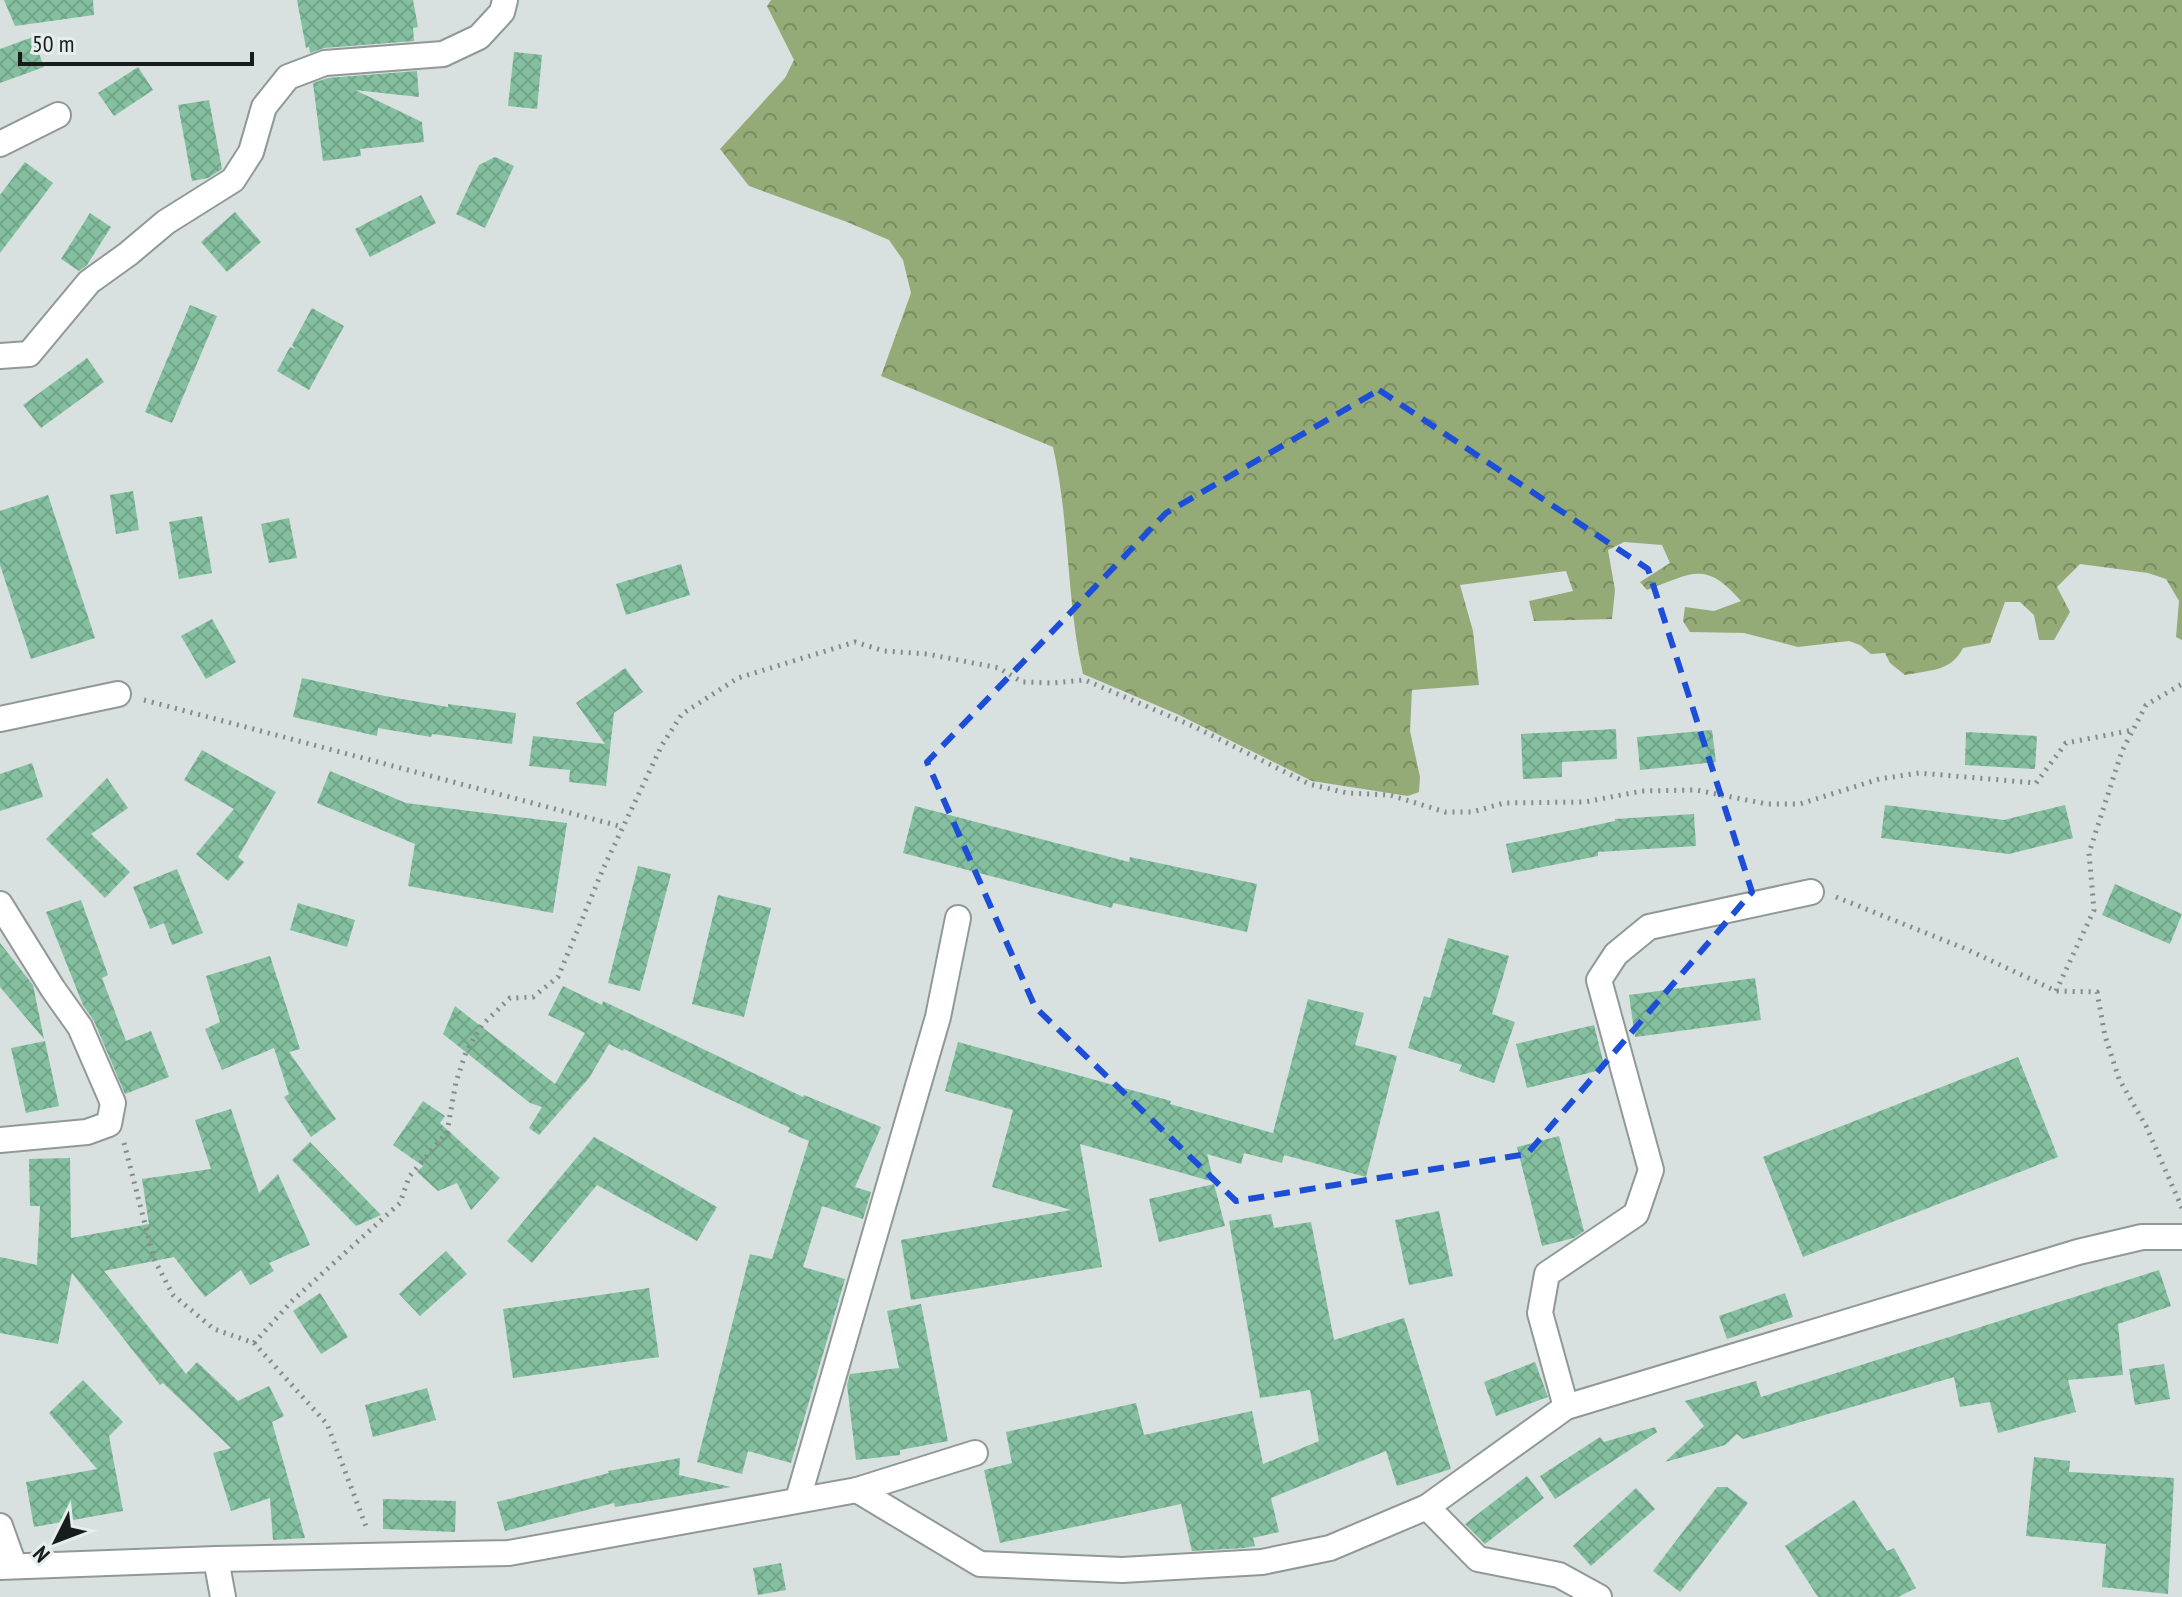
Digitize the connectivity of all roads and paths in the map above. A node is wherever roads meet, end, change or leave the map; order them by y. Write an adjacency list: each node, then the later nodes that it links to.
1 (505, 0): 4 (street)
2 (58, 115): 3 (street)
3 (0, 144)
4 (0, 356)
5 (2182, 684): 8 (path)
6 (118, 694): 7 (street); 9 (path)
7 (0, 719)
8 (2133, 730): 9 (path); 13 (path)
9 (623, 827): 18 (path)
10 (1811, 892): 13 (path); 19 (street)
11 (0, 904): 14 (street)
12 (958, 918): 22 (street)
13 (2056, 991): 16 (path)
14 (113, 1103): 15 (street); 18 (path)
15 (0, 1140)
16 (2182, 1208)
17 (2182, 1237): 19 (street)
18 (254, 1343): 25 (path)
19 (1566, 1407): 23 (street)
20 (975, 1453): 21 (street)
21 (857, 1490): 22 (street); 23 (street)
22 (798, 1499): 25 (street)
23 (1427, 1507): 29 (street)
24 (0, 1526): 27 (street)
25 (377, 1557): 26 (street)
26 (216, 1559): 27 (street); 28 (street)
27 (7, 1566)
28 (223, 1597)
29 (1599, 1597)

